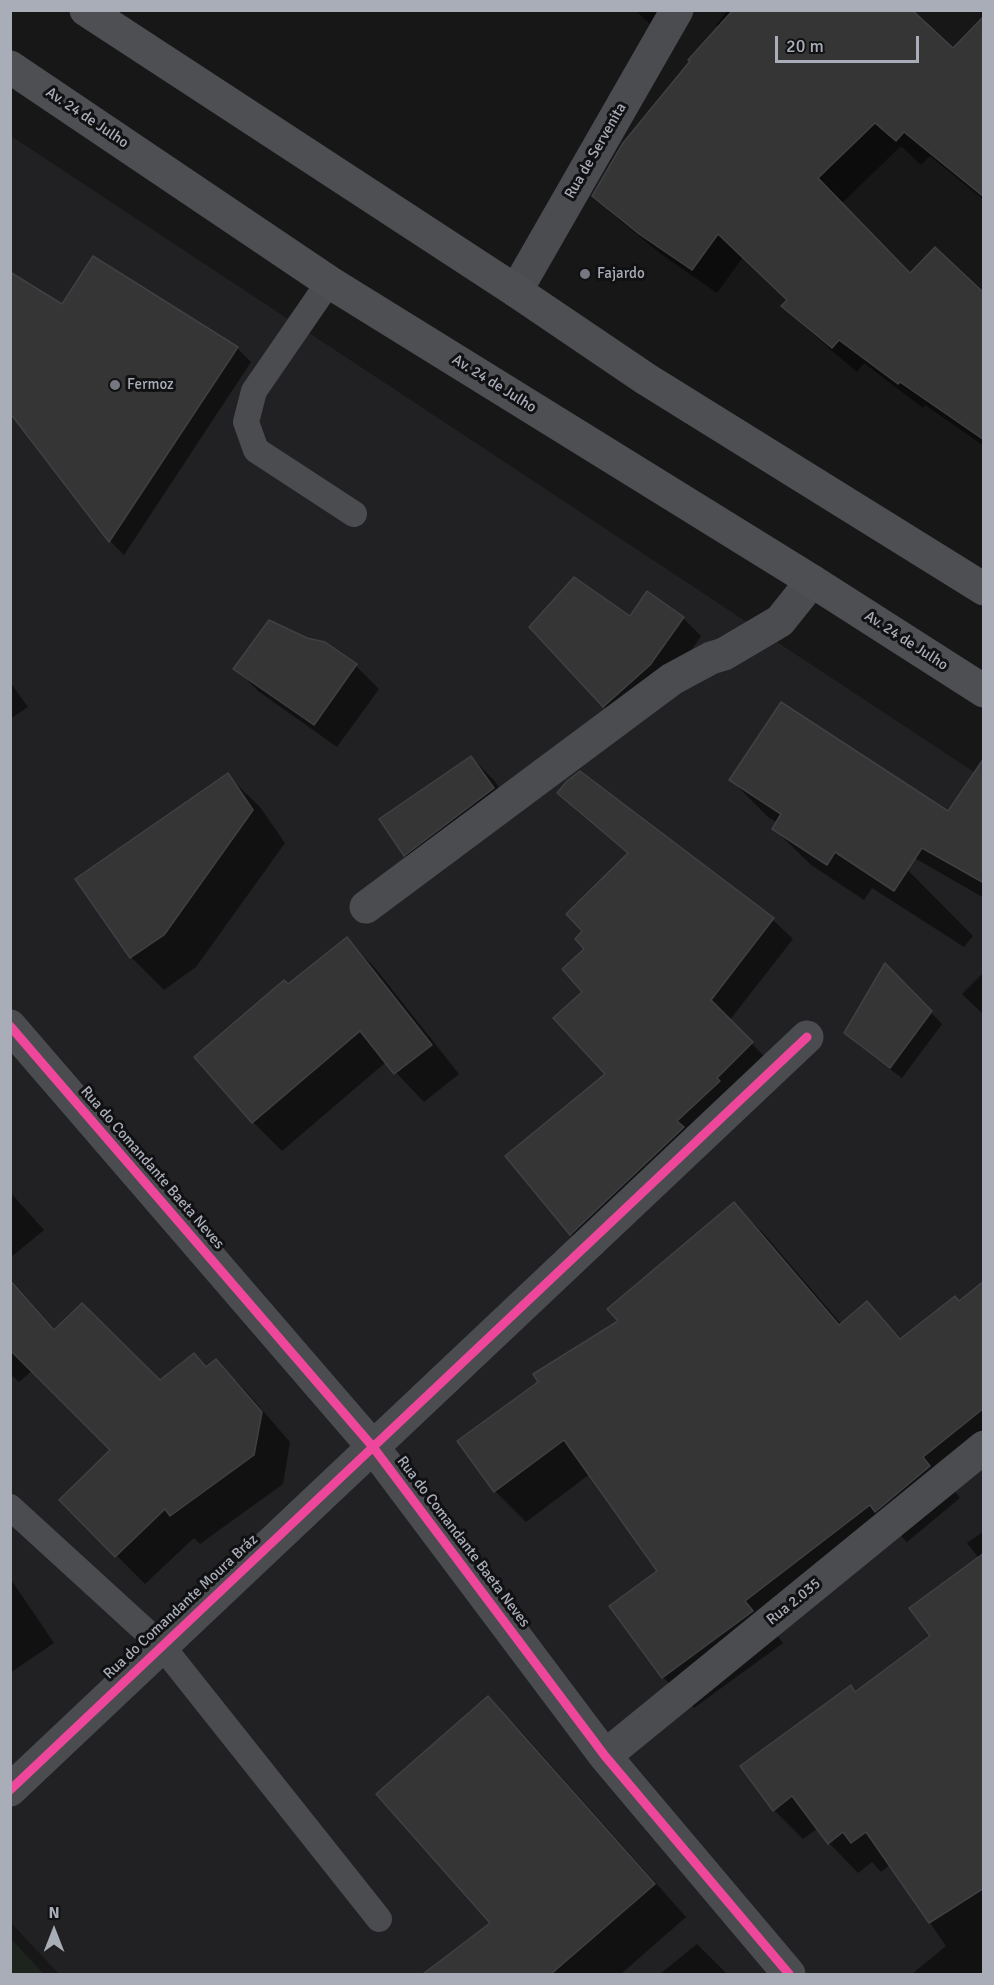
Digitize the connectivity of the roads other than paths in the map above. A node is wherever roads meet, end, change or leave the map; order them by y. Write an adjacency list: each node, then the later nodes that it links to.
1 (87, 10): 5 (main road)
2 (677, 10): 5 (street, Rua de Servenita)
3 (10, 67): 4 (main road, Av. 24 de Julho)
4 (329, 282): 6 (lane); 7 (main road, Av. 24 de Julho)
5 (516, 291): 8 (main road)
6 (354, 514)
7 (812, 581): 9 (main road, Av. 24 de Julho); 10 (street)
8 (984, 590)
9 (984, 691)
10 (366, 907)
11 (10, 1026): 13 (street, Rua do Comandante Baeta Neves)
12 (807, 1038): 13 (street, Rua do Comandante Moura Bráz)
13 (373, 1447): 16 (street, Rua do Comandante Moura Bráz); 17 (street, Rua do Comandante Baeta Neves)
14 (984, 1447): 17 (street, Rua 2.035)
15 (10, 1508): 16 (lane)
16 (162, 1646): 18 (street, Rua do Comandante Moura Bráz); 19 (lane)
17 (605, 1756): 20 (street, Rua do Comandante Baeta Neves)
18 (10, 1790)
19 (379, 1918)
20 (789, 1974)

